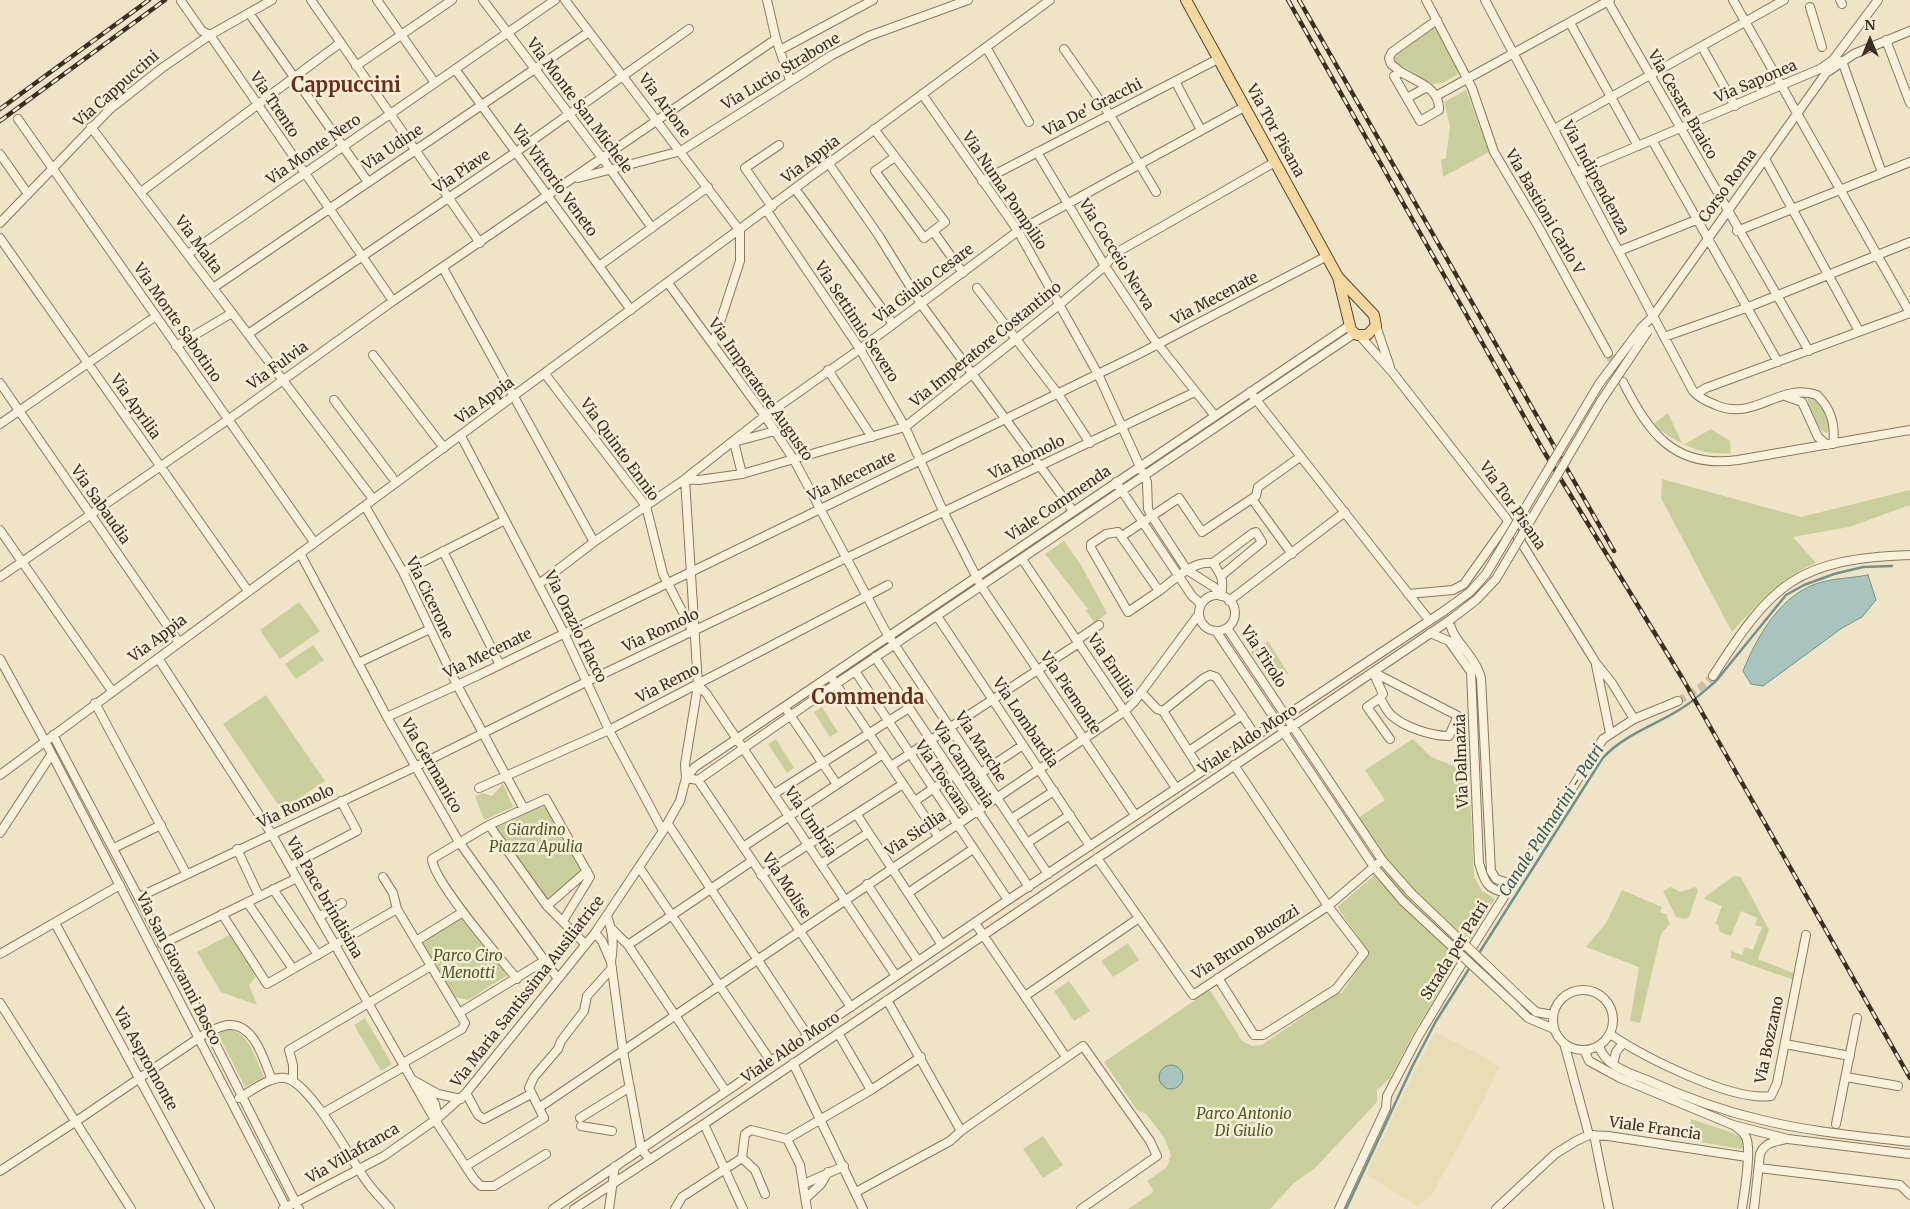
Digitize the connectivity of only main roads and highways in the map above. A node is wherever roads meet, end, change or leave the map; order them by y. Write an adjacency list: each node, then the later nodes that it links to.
1 (1186, 0): 2 (main road, Via Tor Pisana)
2 (1338, 278): 3 (main road, Via Tor Pisana); 4 (main road, Via Tor Pisana)
3 (1368, 310): 4 (main road); 4 (main road, Via Tor Pisana)
4 (1354, 328)

